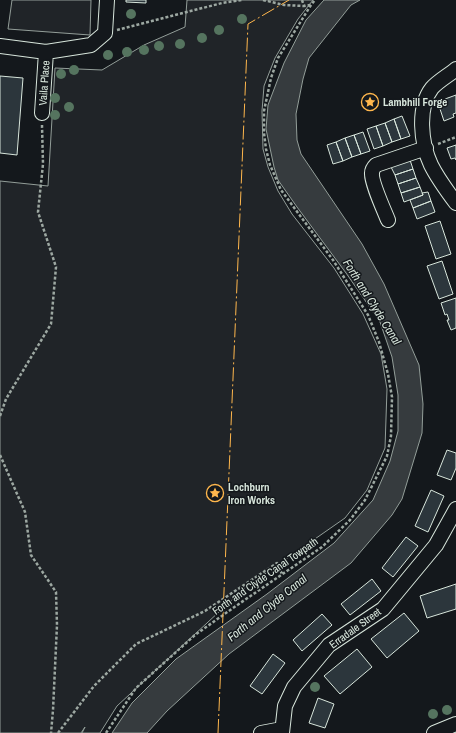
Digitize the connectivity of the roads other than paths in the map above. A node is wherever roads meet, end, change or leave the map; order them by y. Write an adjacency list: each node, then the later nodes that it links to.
1 (107, 0): 3 (street)
2 (0, 46): 3 (street)
3 (46, 52): 5 (street, Vaila Place)
4 (456, 69): 6 (street)
5 (42, 113)
6 (426, 148): 7 (street); 8 (street)
7 (456, 203)
8 (388, 220)
9 (456, 509): 11 (street, Erradale Street)
10 (456, 724): 13 (street)
11 (282, 731): 12 (street)
12 (262, 733)
13 (434, 733)

